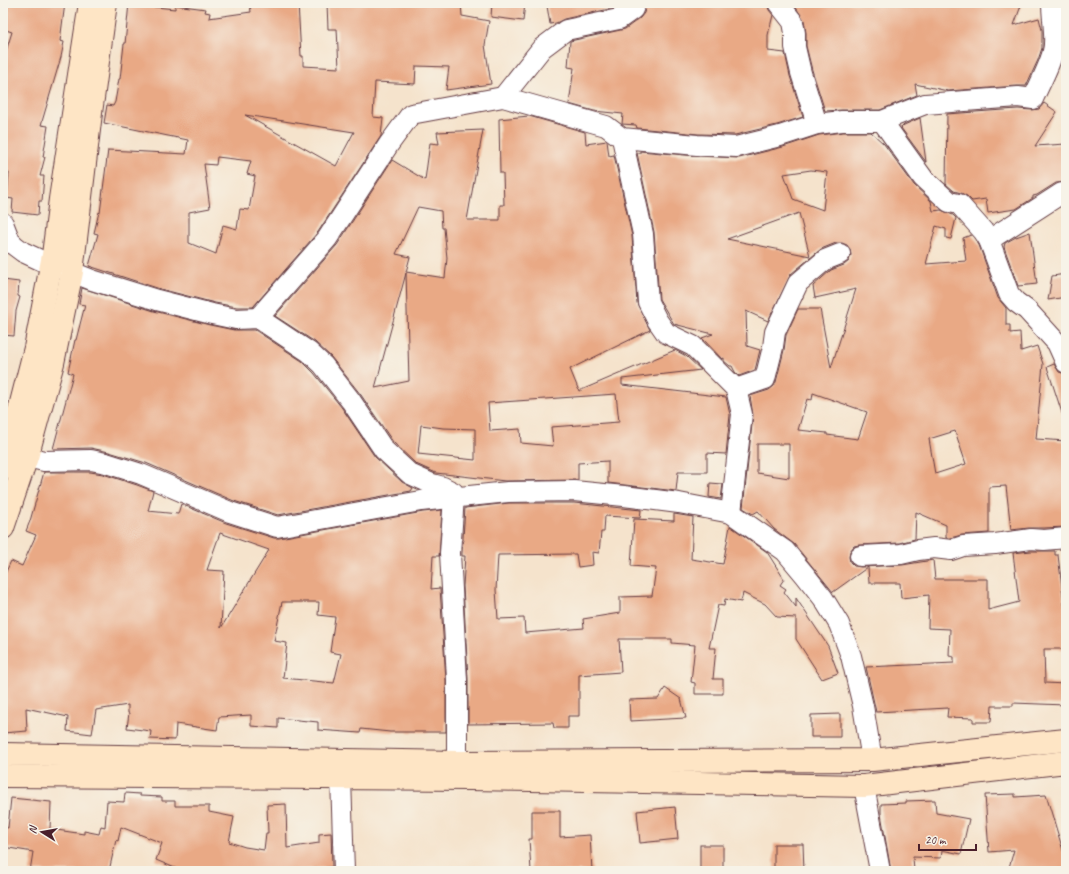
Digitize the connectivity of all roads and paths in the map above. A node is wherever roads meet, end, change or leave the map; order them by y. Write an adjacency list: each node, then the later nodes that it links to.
1 (90, 3): 14 (main road)
2 (106, 3): 15 (main road)
3 (635, 3): 6 (street)
4 (778, 3): 8 (street)
5 (1052, 3): 7 (street)
6 (503, 97): 9 (street); 16 (street)
7 (882, 121): 8 (street); 12 (street)
8 (818, 124): 9 (street)
9 (622, 138): 18 (street)
10 (1066, 193): 12 (street)
11 (3, 223): 14 (street)
12 (989, 240): 17 (street)
13 (840, 254): 18 (street)
14 (51, 265): 15 (street); 20 (main road)
15 (72, 272): 16 (street); 19 (main road)
16 (258, 318): 21 (street)
17 (1066, 363)
18 (736, 389): 22 (street)
19 (27, 457): 21 (street); 23 (main road)
20 (3, 469)
21 (454, 497): 22 (street); 29 (street)
22 (731, 513): 28 (street)
23 (3, 528)
24 (1066, 538): 25 (street)
25 (860, 556)
26 (1066, 740): 28 (main road)
27 (3, 754): 29 (main road)
28 (872, 760): 29 (main road)
29 (457, 762)
30 (1066, 762): 33 (main road)
31 (3, 776): 32 (main road)
32 (341, 778): 33 (main road); 34 (street)
33 (864, 786): 35 (street)
34 (344, 871)
35 (880, 871)

